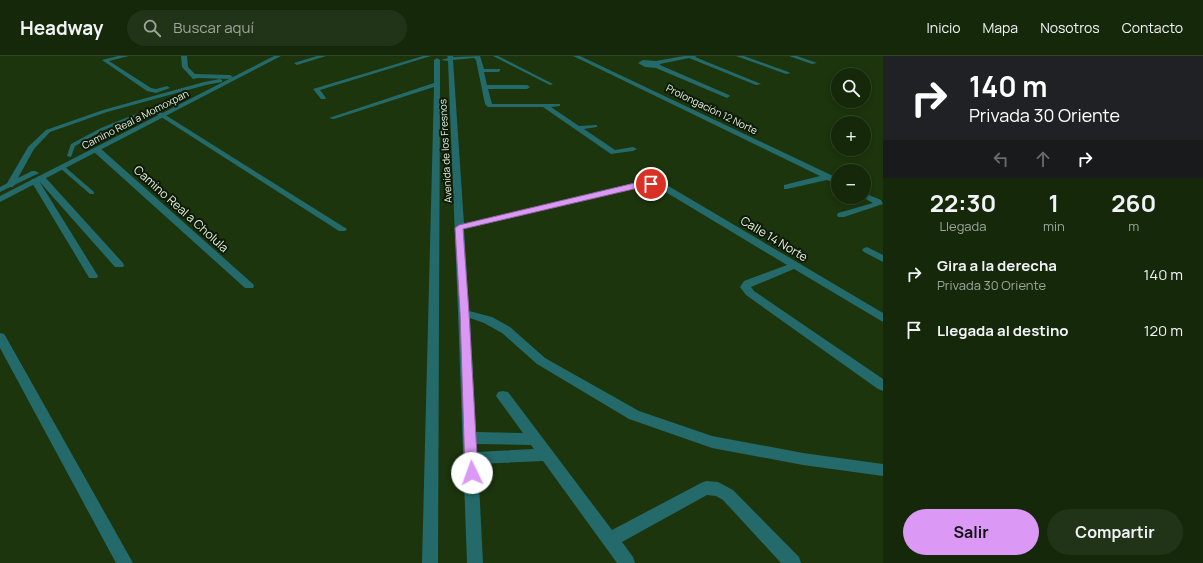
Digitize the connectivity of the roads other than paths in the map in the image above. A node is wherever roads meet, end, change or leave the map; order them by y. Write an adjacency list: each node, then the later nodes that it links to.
1 (126, 56): 20 (street)
2 (131, 56): 20 (street)
3 (184, 56): 24 (street)
4 (272, 56): 24 (street, Camino Real a Momoxpan)
5 (278, 56): 36 (street, Camino Real a Momoxpan)
6 (323, 56): 17 (street)
7 (476, 56): 15 (street); 22 (street)
8 (495, 56): 27 (lane)
9 (576, 56): 44 (street, Prolongación 12 Norte)
10 (696, 56): 14 (street)
11 (739, 56): 23 (street)
12 (792, 56): 18 (street)
13 (434, 57): 15 (street); 26 (street); 32 (street)
14 (688, 57): 19 (street); 28 (street)
15 (450, 58): 55 (street, Avenida de los Fresnos)
16 (641, 59): 19 (street)
17 (298, 63)
18 (814, 63)
19 (656, 64): 31 (street)
20 (125, 67): 25 (street)
21 (498, 70): 22 (street)
22 (482, 71): 29 (street)
23 (788, 73)
24 (225, 79): 35 (street, Camino Real a Momoxpan); 47 (street)
25 (181, 83)
26 (437, 84): 37 (street); 74 (street)
27 (551, 84)
28 (758, 84)
29 (485, 87): 30 (street); 34 (street)
30 (526, 87)
31 (727, 96)
32 (323, 98)
33 (558, 104): 34 (street)
34 (545, 106): 39 (street)
35 (157, 112): 36 (street); 42 (street, Camino Real a Momoxpan); 42 (lane)
36 (164, 116): 41 (street, Camino Real a Momoxpan); 54 (street)
37 (332, 118)
38 (595, 126): 39 (street)
39 (578, 128): 40 (street)
40 (633, 149)
41 (96, 150): 43 (street, Camino Real a Momoxpan); 61 (street, Camino Real a Cholula)
42 (70, 156): 47 (street, Camino Real a Momoxpan)
43 (62, 167): 46 (street, Camino Real a Momoxpan); 50 (lane)
44 (828, 177): 45 (street, Prolongación 12 Norte); 48 (street)
45 (831, 178)
46 (38, 180): 52 (street, Camino Real a Momoxpan); 58 (street); 60 (street)
47 (10, 185): 49 (street, Camino Real a Momoxpan)
48 (787, 188)
49 (0, 190)
50 (92, 193)
51 (871, 198): 53 (street)
52 (0, 199)
53 (841, 215)
54 (342, 229)
55 (459, 234): 59 (street, Calle 14 Norte); 62 (street, Avenida de los Fresnos)
56 (867, 250): 57 (street)
57 (883, 259)
58 (119, 265)
59 (793, 266): 63 (street, Calle 14 Norte); 65 (street)
60 (93, 276)
61 (249, 286)
62 (464, 313): 67 (street, Avenida de los Fresnos); 71 (street)
63 (883, 318)
64 (0, 337): 73 (street)
65 (883, 386)
66 (503, 396): 68 (street)
67 (470, 438): 68 (street); 70 (street, Avenida de los Fresnos)
68 (535, 439): 69 (street)
69 (547, 455): 70 (street); 72 (street)
70 (471, 458): 75 (street, Avenida de los Fresnos)
71 (883, 470)
72 (609, 540): 76 (street); 77 (street)
73 (125, 563)
74 (430, 563)
75 (475, 563)
76 (627, 563)
77 (794, 563)

